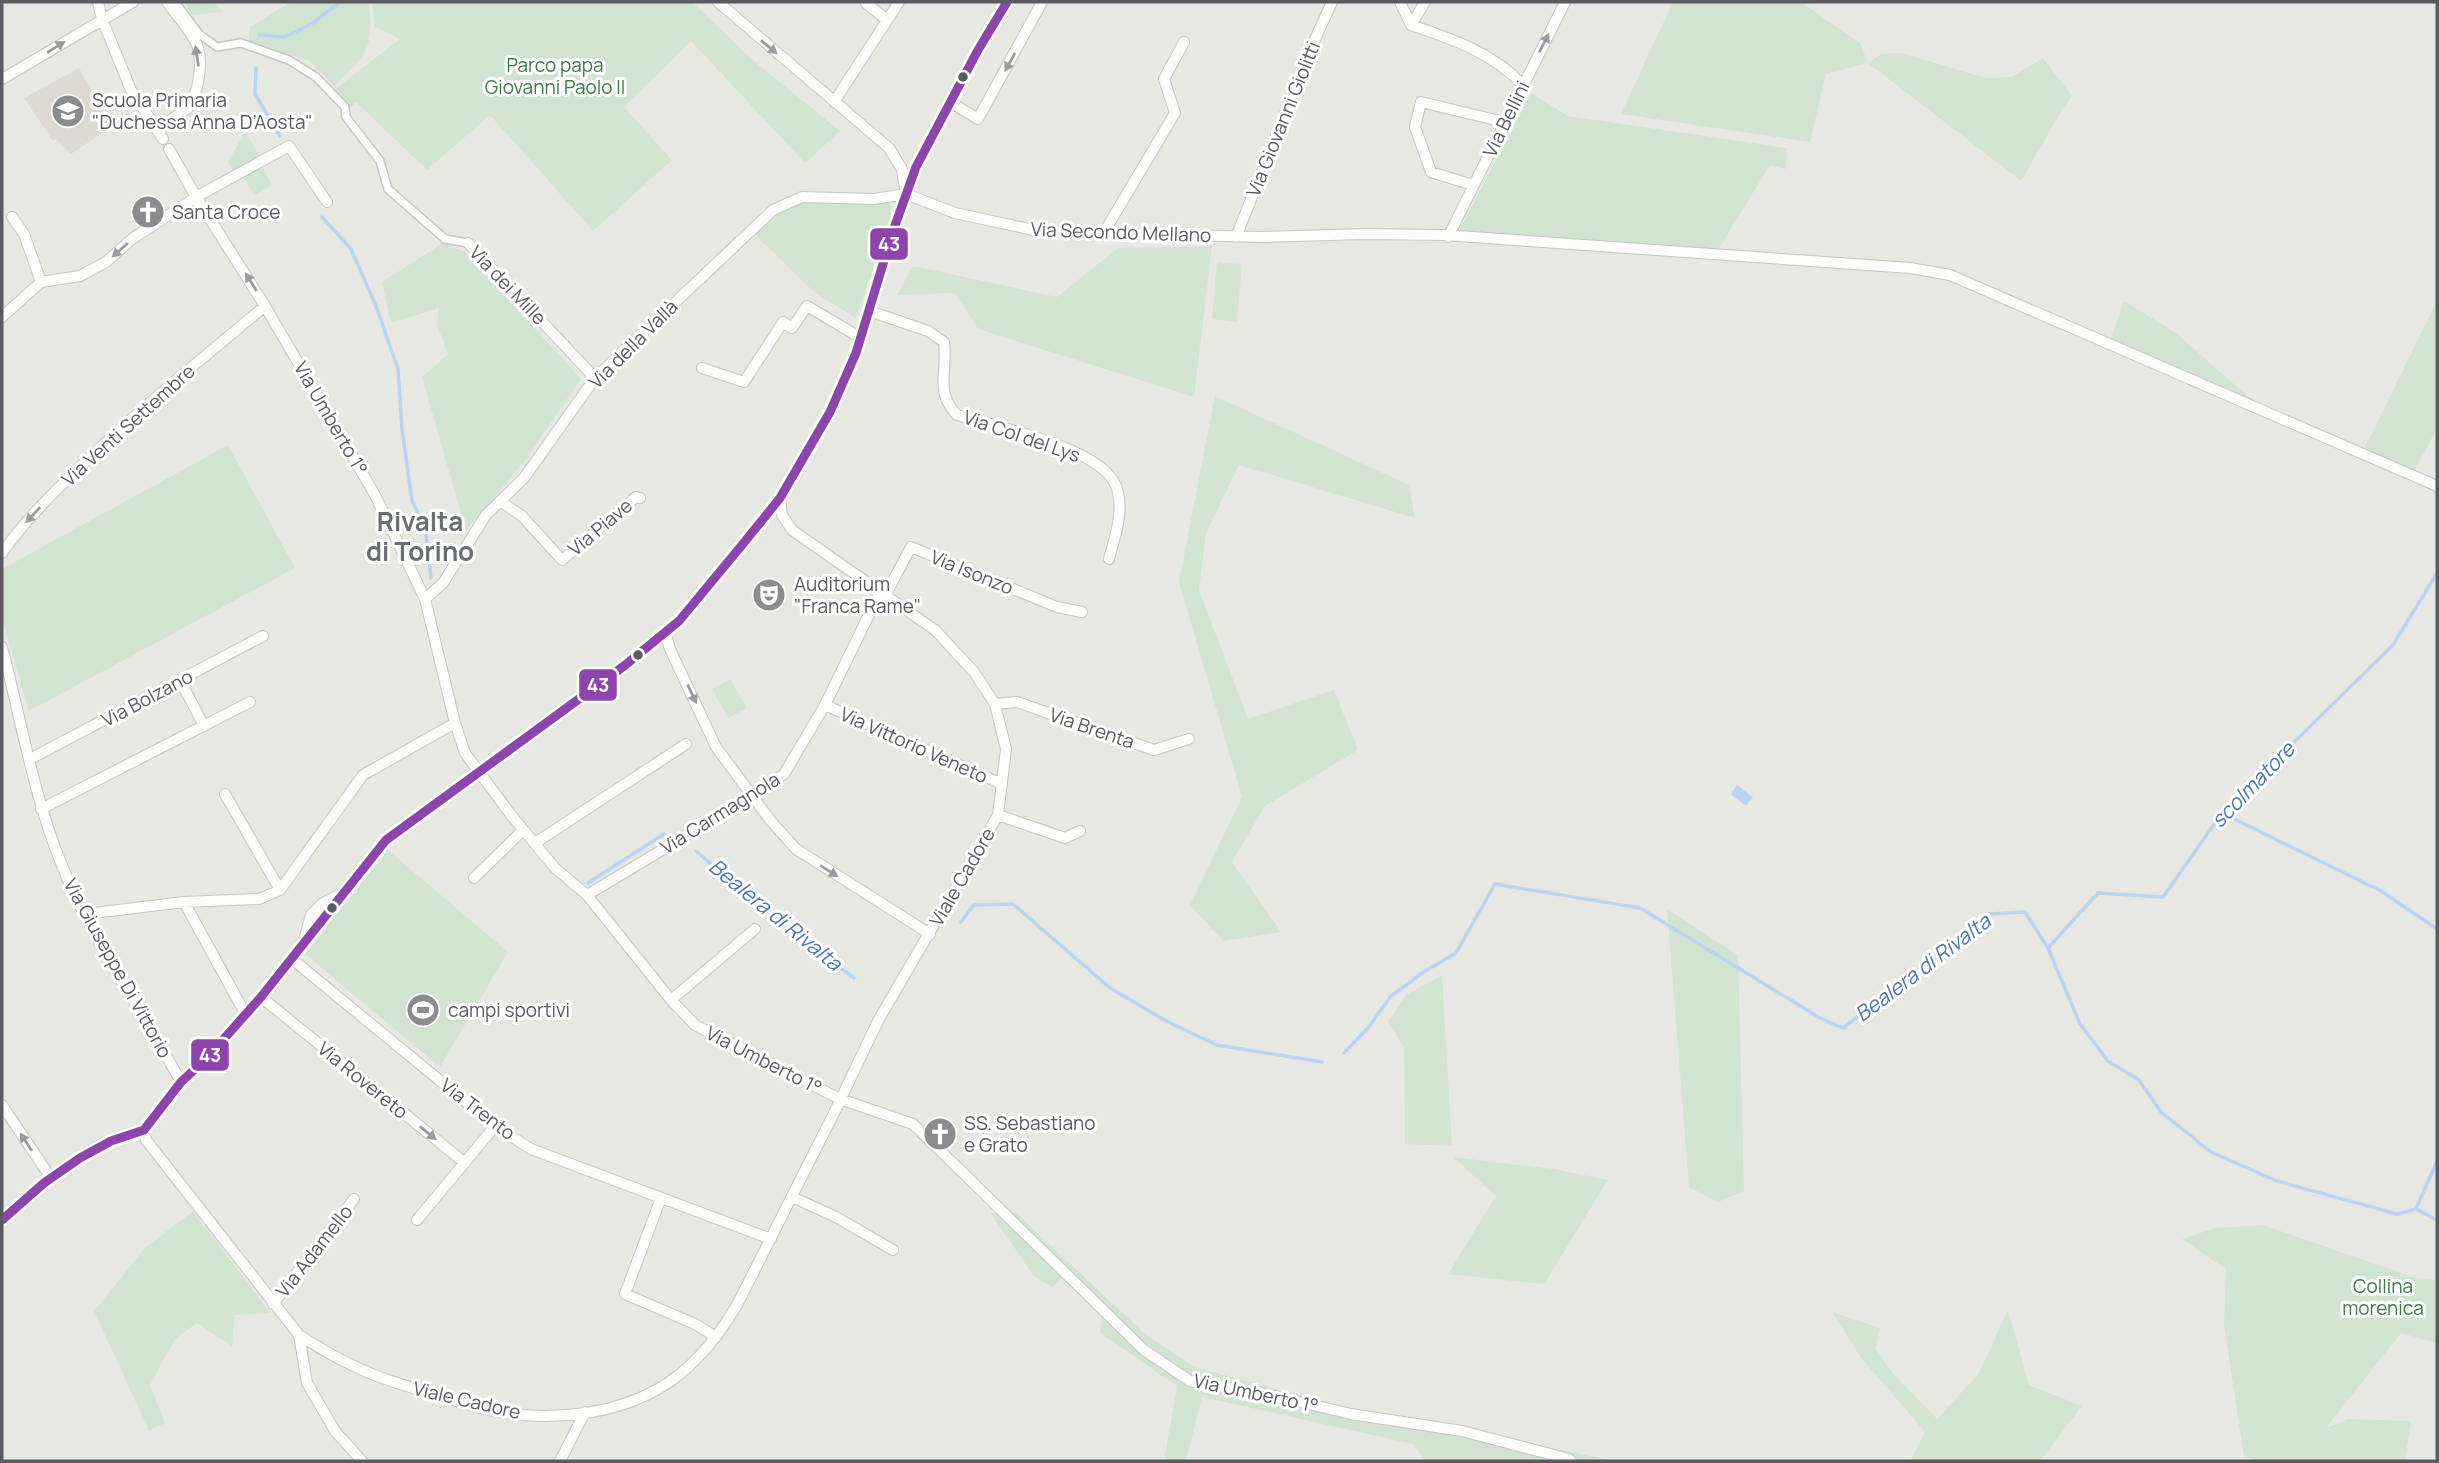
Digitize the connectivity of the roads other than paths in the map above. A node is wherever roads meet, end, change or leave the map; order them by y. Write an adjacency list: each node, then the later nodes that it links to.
1 (98, 2): 14 (street)
2 (134, 2): 14 (street)
3 (167, 2): 14 (street, one-way to 3)
4 (175, 2): 32 (street, Via dei Mille)
5 (718, 2): 20 (street, one-way to 20)
6 (899, 2): 15 (street)
7 (1007, 2): 21 (street)
8 (1042, 2): 21 (street, one-way to 21)
9 (1332, 2): 30 (street, Via Giovanni Giolitti)
10 (1401, 2): 16 (street)
11 (1425, 2): 16 (street)
12 (1565, 2): 19 (street, Via Bellini, one-way to 12)
13 (866, 3): 15 (street)
14 (102, 19): 18 (street, one-way to 14)
15 (887, 20): 20 (street)
16 (1410, 25): 19 (street)
17 (1184, 42): 29 (street)
18 (6, 77)
19 (1522, 85): 22 (street, Via Bellini)
20 (834, 102): 25 (street)
21 (950, 102): 25 (street)
22 (1504, 122): 24 (street, Via Bellini); 24 (street)
23 (169, 149): 26 (street, Via Umberto 1°)
24 (1473, 185): 31 (street, Via Bellini)
25 (906, 194): 29 (street, Via Secondo Mellano); 35 (street); 39 (street, Via della Vallà)
26 (196, 197): 27 (street); 33 (street, one-way to 33); 34 (street, Via Umberto 1°, one-way to 26)
27 (327, 202)
28 (12, 218): 33 (street)
29 (1103, 234): 30 (street, Via Secondo Mellano)
30 (1236, 237): 31 (street, Via Secondo Mellano)
31 (1448, 237): 40 (street, Via Secondo Mellano)
32 (468, 243): 39 (street, Via dei Mille)
33 (41, 282): 36 (street)
34 (265, 306): 44 (street, Via Venti Settembre, one-way to 44); 47 (street, Via Umberto 1°)
35 (869, 311): 37 (street); 45 (street, Via Col del Lys)
36 (2, 317)
37 (861, 338): 38 (street); 42 (street)
38 (702, 368)
39 (595, 378): 43 (street, Via della Vallà)
40 (2437, 486)
41 (640, 498): 43 (street, Via Piave)
42 (780, 498): 46 (street, Viale Cadore); 49 (street)
43 (500, 501): 47 (street, Via della Vallà)
44 (2, 554)
45 (1109, 559)
46 (883, 592): 48 (street, Via Isonzo); 54 (street, Viale Cadore); 55 (street, Via Carmagnola)
47 (425, 599): 56 (street, Via Umberto 1°)
48 (1082, 612)
49 (665, 632): 61 (street); 64 (street, one-way to 64)
50 (263, 636): 52 (street, Via Bolzano)
51 (2, 648): 60 (street, Via Giuseppe Di Vittorio)
52 (180, 680): 57 (street); 60 (street, Via Bolzano)
53 (250, 702): 57 (street)
54 (995, 704): 58 (street, Via Brenta); 62 (street, Viale Cadore)
55 (825, 705): 62 (street, Via Vittorio Veneto); 64 (street, Via Carmagnola)
56 (455, 723): 61 (street, Via Umberto 1°); 71 (street)
57 (204, 726): 65 (street)
58 (1189, 739)
59 (686, 744): 69 (street)
60 (30, 760): 65 (street, Via Giuseppe Di Vittorio)
61 (478, 773): 67 (street, Via Umberto 1°); 77 (street)
62 (1002, 784): 66 (street, Viale Cadore)
63 (225, 794): 71 (street)
64 (752, 796): 72 (street, Via Carmagnola); 76 (street, one-way to 76)
65 (41, 809): 74 (street, Via Giuseppe Di Vittorio)
66 (998, 815): 68 (street); 76 (street, Viale Cadore)
67 (523, 830): 69 (street, Via Umberto 1°); 70 (street)
68 (1080, 831)
69 (534, 843): 72 (street, Via Umberto 1°)
70 (474, 878)
71 (280, 890): 73 (street)
72 (587, 895): 79 (street, Via Umberto 1°)
73 (184, 902): 74 (street); 80 (street)
74 (85, 914): 81 (street, Via Giuseppe Di Vittorio)
75 (755, 929): 79 (street)
76 (930, 934): 82 (street, Viale Cadore)
77 (292, 959): 78 (street); 84 (street, Via Trento)
78 (261, 997): 80 (street); 86 (street, Via Rovereto, one-way to 86)
79 (671, 1000): 82 (street, Via Umberto 1°)
80 (246, 1015): 81 (street)
81 (181, 1082): 85 (street)
82 (841, 1099): 88 (street, Viale Cadore); 101 (street, Via Umberto 1°)
83 (2, 1105): 87 (street, one-way to 83)
84 (495, 1126): 86 (street); 89 (street, Via Trento)
85 (144, 1130): 87 (street); 95 (street)
86 (465, 1163): 92 (street)
87 (51, 1178): 91 (street)
88 (792, 1197): 93 (street, Viale Cadore); 94 (street)
89 (661, 1198): 93 (street, Via Trento); 97 (street)
90 (354, 1199): 95 (street, Via Adamello)
91 (2, 1220)
92 (417, 1220)
93 (771, 1239): 97 (street, Viale Cadore)
94 (893, 1250)
95 (274, 1304): 96 (street)
96 (299, 1335): 98 (street, Viale Cadore); 99 (street)
97 (716, 1337): 98 (street, Viale Cadore)
98 (585, 1412): 100 (street)
99 (362, 1461)
100 (560, 1461)
101 (1571, 1461)

